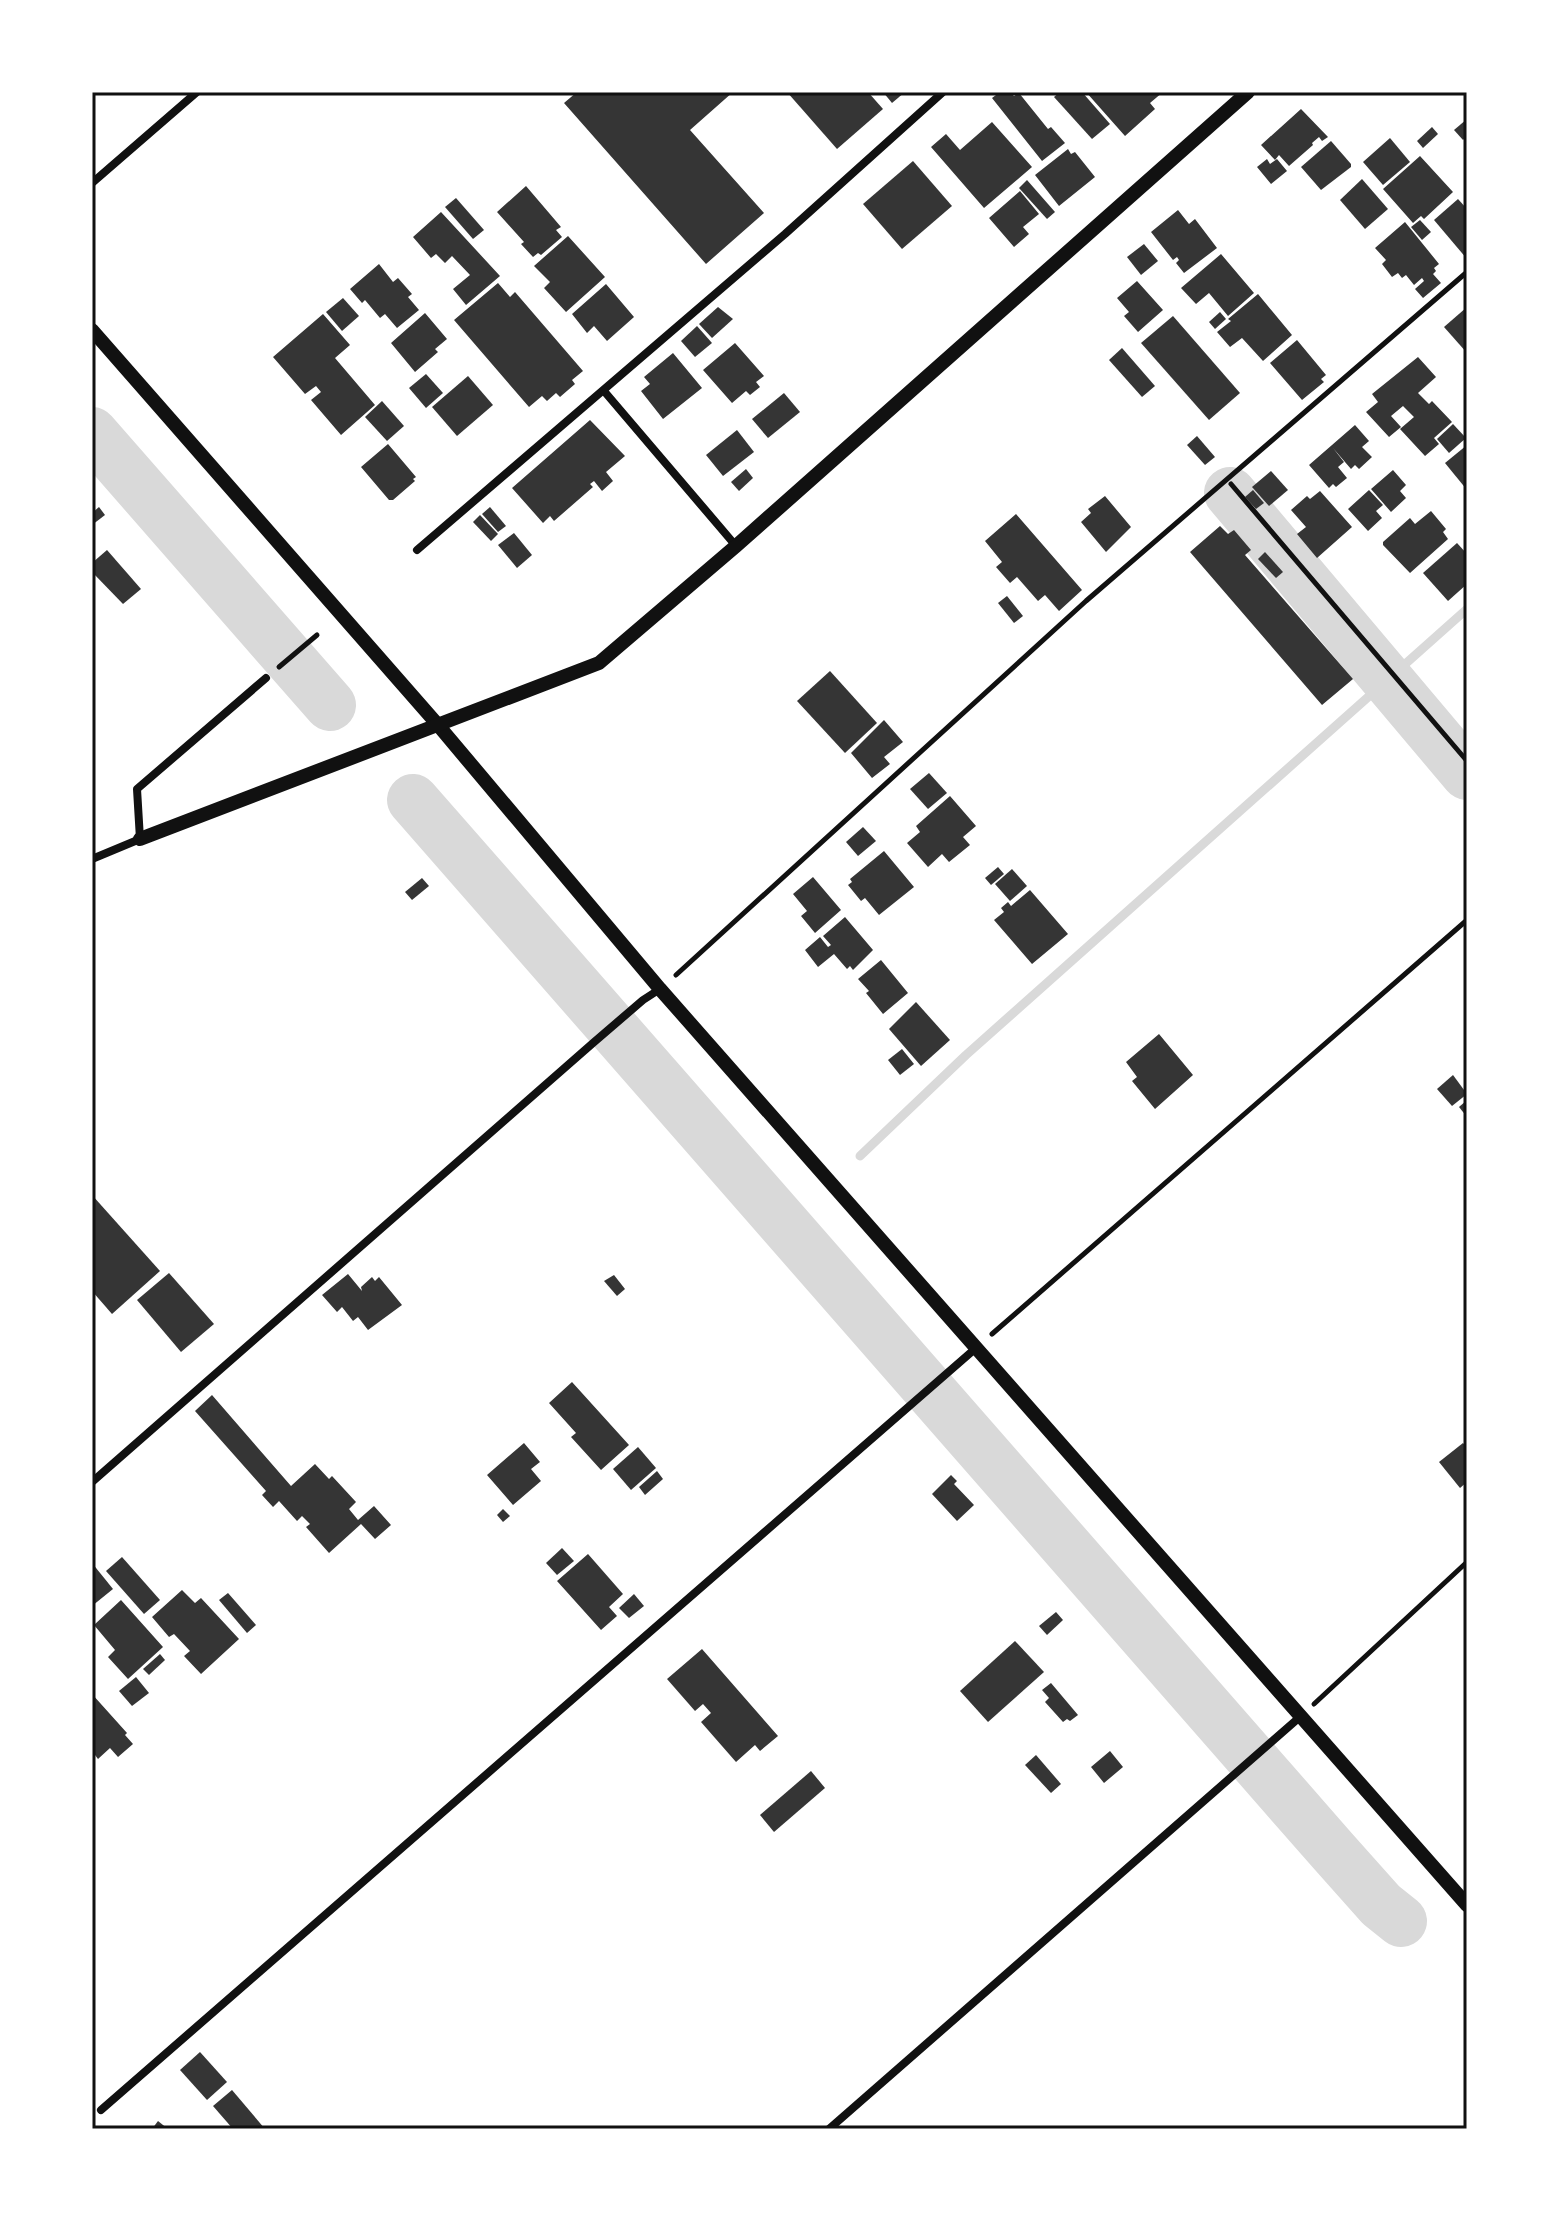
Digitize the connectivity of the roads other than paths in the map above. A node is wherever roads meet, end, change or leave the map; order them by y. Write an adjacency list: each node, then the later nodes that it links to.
1 (197, 92): 4 (street)
2 (943, 92): 6 (street)
3 (1248, 92): 7 (street)
4 (92, 183)
5 (92, 330): 10 (street)
6 (604, 391): 7 (street); 8 (street)
7 (736, 546): 10 (street)
8 (417, 550)
9 (266, 678): 11 (street)
10 (438, 725): 11 (street); 13 (street)
11 (140, 839): 12 (street)
12 (92, 859)
13 (660, 989): 14 (street); 15 (street)
14 (976, 1348): 16 (street); 18 (street)
15 (92, 1482)
16 (1302, 1715): 17 (street); 19 (street)
17 (1467, 1905)
18 (101, 2110)
19 (829, 2129)

